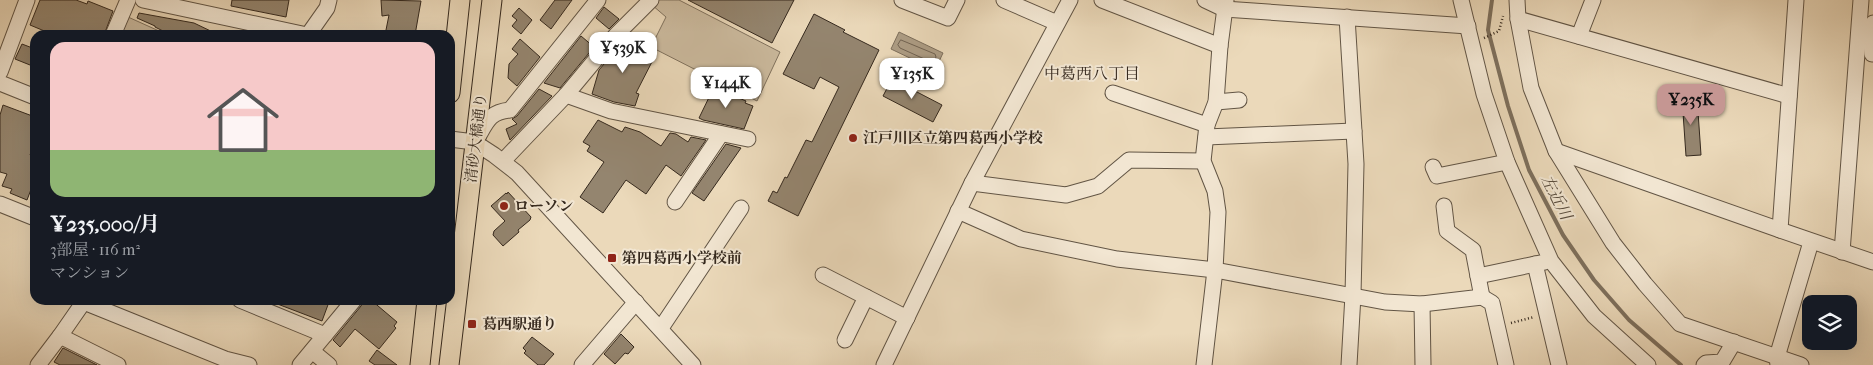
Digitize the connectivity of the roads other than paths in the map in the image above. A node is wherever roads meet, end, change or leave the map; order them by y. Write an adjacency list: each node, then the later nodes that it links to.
1 (27, 0): 33 (street)
2 (128, 0): 26 (street)
3 (143, 0): 27 (street)
4 (329, 0): 28 (street)
5 (460, 0): 29 (main road, 清砂大橋通り)
6 (492, 0): 46 (main road, 清砂大橋通り)
7 (598, 0): 46 (street)
8 (651, 0): 37 (street)
9 (902, 0): 10 (street)
10 (957, 0)
11 (1004, 0): 23 (street)
12 (1070, 0): 23 (street)
13 (1102, 0): 31 (street)
14 (1205, 0): 20 (street)
15 (1461, 0): 25 (street)
16 (1517, 0): 22 (street)
17 (1593, 0): 30 (street)
18 (1796, 0): 38 (street)
19 (1860, 0): 61 (street)
20 (1225, 5): 21 (street); 31 (street)
21 (1346, 17): 25 (street); 41 (street)
22 (1518, 19): 30 (street); 47 (street)
23 (1057, 23): 52 (street)
24 (1873, 23): 32 (street)
25 (1468, 26): 50 (street)
26 (115, 30)
27 (284, 30)
28 (312, 30)
29 (455, 36)
30 (1579, 36): 38 (street)
31 (1220, 46): 40 (street)
32 (1872, 54)
33 (0, 72)
34 (0, 83): 36 (street)
35 (1113, 93): 42 (street)
36 (30, 95)
37 (566, 95): 43 (street); 48 (street)
38 (1789, 96): 59 (street)
39 (1239, 100): 40 (street)
40 (1216, 102): 42 (street)
41 (1354, 130): 42 (street); 68 (street)
42 (1206, 131): 49 (street)
43 (721, 134): 44 (street); 53 (street)
44 (748, 139)
45 (455, 140): 46 (street)
46 (474, 142): 48 (street); 92 (main road, 清砂大橋通り)
47 (1556, 151): 59 (street); 83 (street)
48 (503, 161): 71 (street)
49 (1204, 161): 52 (street); 65 (street)
50 (1507, 162): 51 (street); 62 (street)
51 (1433, 167)
52 (972, 183): 57 (street)
53 (675, 202)
54 (0, 204): 58 (street)
55 (1444, 206): 67 (street)
56 (740, 208): 79 (street)
57 (958, 212): 65 (street); 78 (street)
58 (30, 216)
59 (1780, 230): 60 (street)
60 (1811, 242): 61 (street); 85 (street)
61 (1842, 252): 63 (street)
62 (1551, 261): 64 (street); 101 (street)
63 (1873, 262)
64 (1535, 264): 67 (street); 100 (street)
65 (1215, 270): 68 (street); 96 (street)
66 (823, 276): 69 (street)
67 (1478, 276): 70 (street)
68 (1353, 294): 72 (street); 97 (street)
69 (866, 297): 78 (street); 82 (street)
70 (1482, 297): 72 (street); 99 (street)
71 (636, 302): 79 (street); 93 (street)
72 (1422, 304): 98 (street)
73 (82, 305): 81 (street)
74 (95, 305): 88 (street)
75 (254, 305): 80 (street)
76 (350, 305): 80 (street)
77 (426, 305): 91 (main road)
78 (907, 318): 95 (street)
79 (661, 328): 94 (street)
80 (325, 335): 84 (street)
81 (60, 336): 86 (street); 87 (street)
82 (844, 340)
83 (1734, 342): 85 (street); 102 (street)
84 (312, 351): 89 (street); 90 (street)
85 (1777, 361): 103 (street)
86 (38, 365)
87 (118, 365)
88 (249, 365)
89 (300, 365)
90 (329, 365)
91 (420, 365)
92 (450, 365)
93 (582, 365)
94 (693, 365)
95 (884, 365)
96 (1204, 365)
97 (1350, 365)
98 (1423, 365)
99 (1506, 365)
100 (1559, 365)
101 (1648, 365)
102 (1704, 365)
103 (1801, 365)

